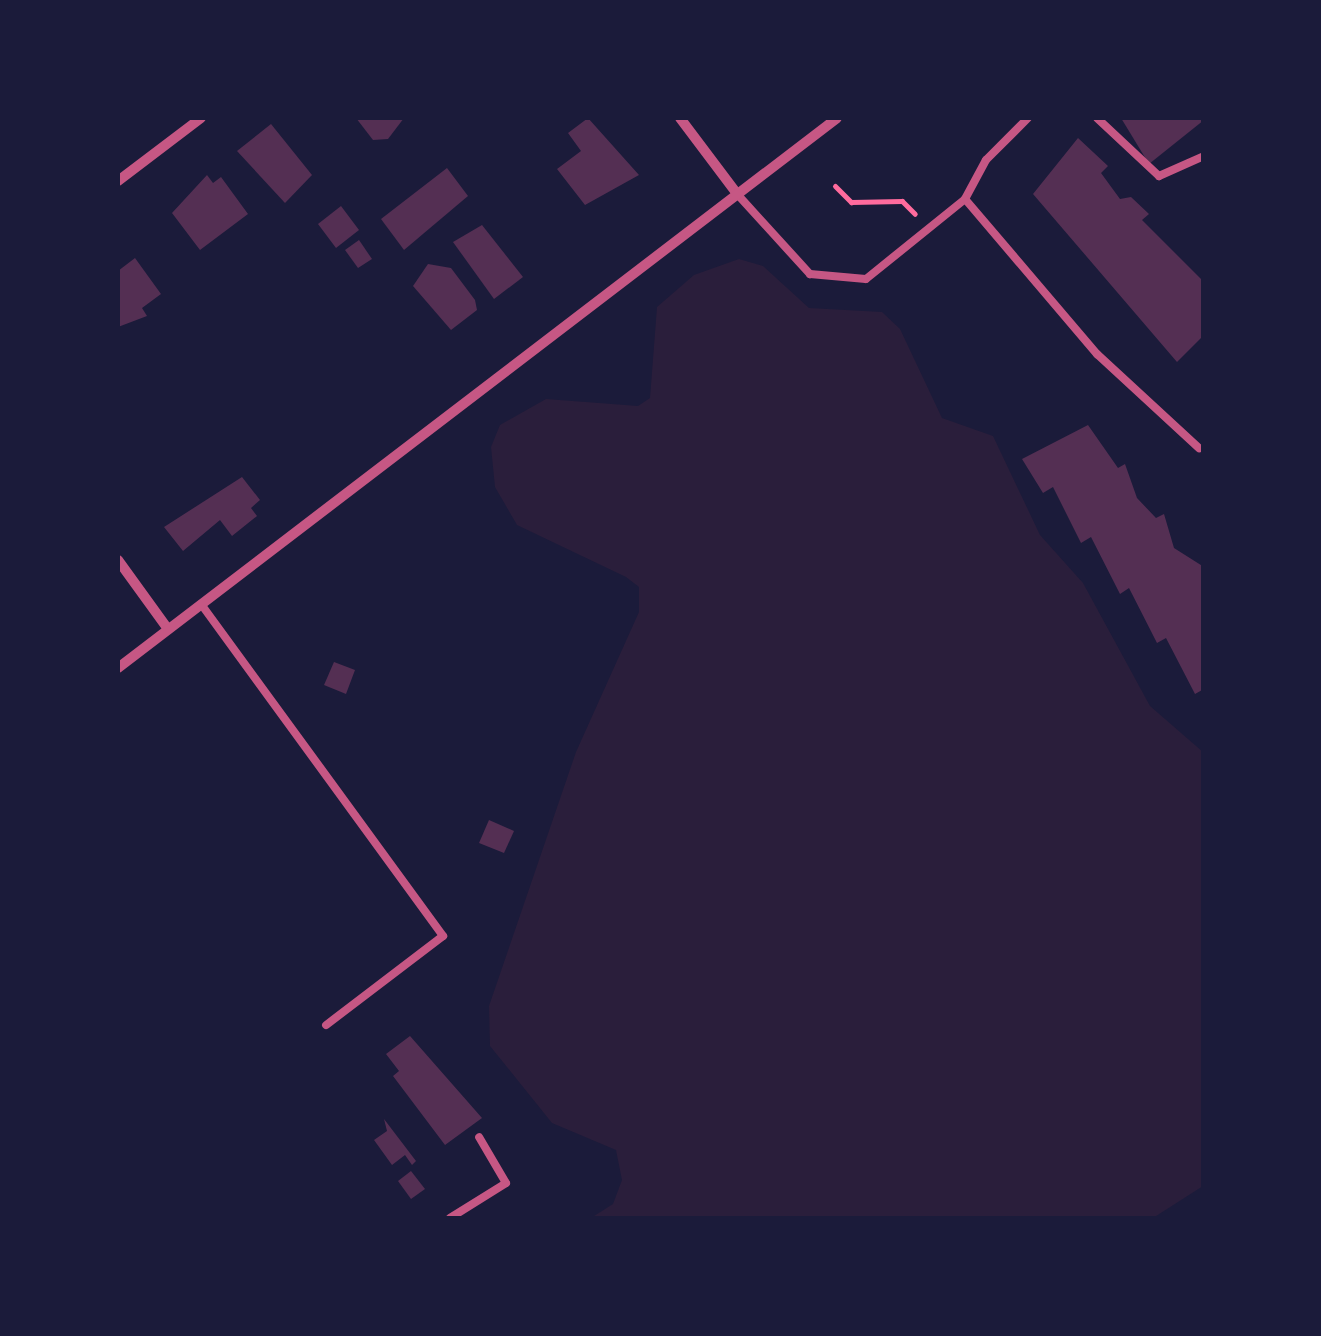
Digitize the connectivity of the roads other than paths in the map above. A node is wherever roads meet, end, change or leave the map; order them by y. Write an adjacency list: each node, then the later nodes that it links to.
1 (202, 118): 7 (street)
2 (680, 118): 8 (street)
3 (836, 118): 8 (street)
4 (1028, 118): 9 (lane)
5 (1097, 118): 6 (lane)
6 (1204, 156)
7 (118, 181)
8 (738, 194): 9 (lane); 12 (street)
9 (965, 199): 10 (lane)
10 (1199, 448)
11 (118, 560): 13 (street)
12 (200, 604): 13 (street); 15 (lane)
13 (168, 629): 14 (street)
14 (118, 668)
15 (326, 1025)
16 (478, 1137): 17 (lane)
17 (450, 1218)

